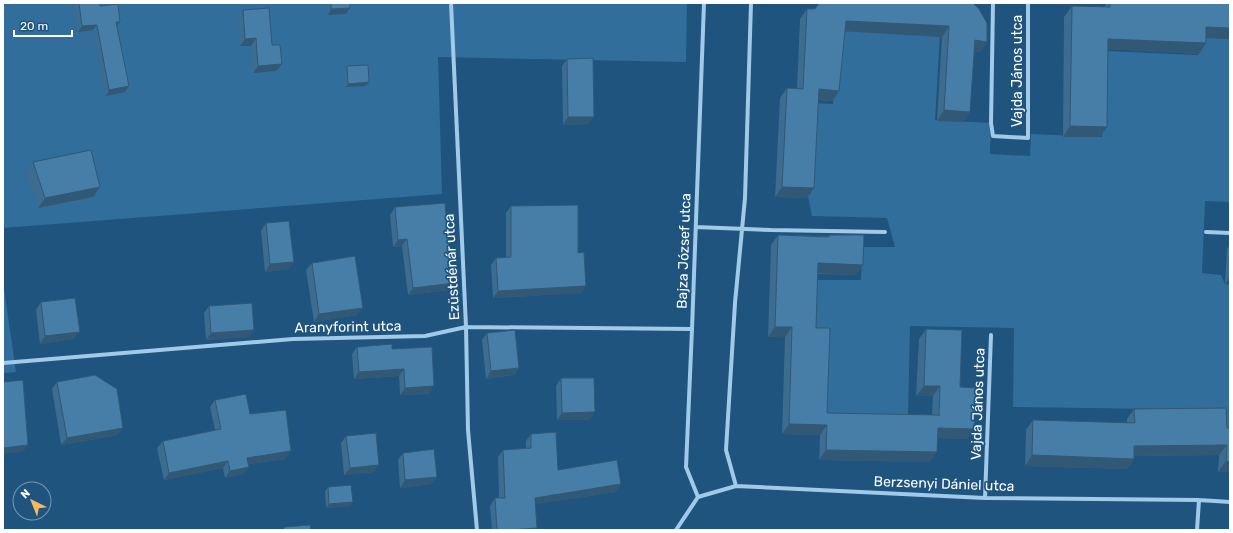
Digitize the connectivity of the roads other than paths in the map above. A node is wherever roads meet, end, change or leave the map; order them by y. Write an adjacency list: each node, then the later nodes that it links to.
1 (451, 3): 11 (street, Ezüstdénár utca)
2 (704, 3): 6 (street, Bajza József utca)
3 (751, 3): 7 (street)
4 (993, 3): 5 (street, Vajda János utca)
5 (1028, 3)
6 (696, 227): 7 (street); 12 (street, Bajza József utca)
7 (743, 228): 8 (street); 15 (street)
8 (885, 232)
9 (1206, 232): 10 (street)
10 (1230, 233)
11 (466, 327): 12 (street, Aranyforint utca); 14 (street, Aranyforint utca); 20 (street, Ezüstdénár utca)
12 (692, 329): 16 (street, Bajza József utca)
13 (991, 335): 17 (street, Vajda János utca)
14 (3, 363)
15 (736, 486): 16 (street, Berzsenyi Dániel utca); 17 (street, Berzsenyi Dániel utca)
16 (698, 496): 21 (street)
17 (985, 498): 18 (street, Berzsenyi Dániel utca)
18 (1199, 500): 19 (street, Berzsenyi Dániel utca); 22 (street)
19 (1230, 502)
20 (477, 530)
21 (676, 530)
22 (1197, 530)

